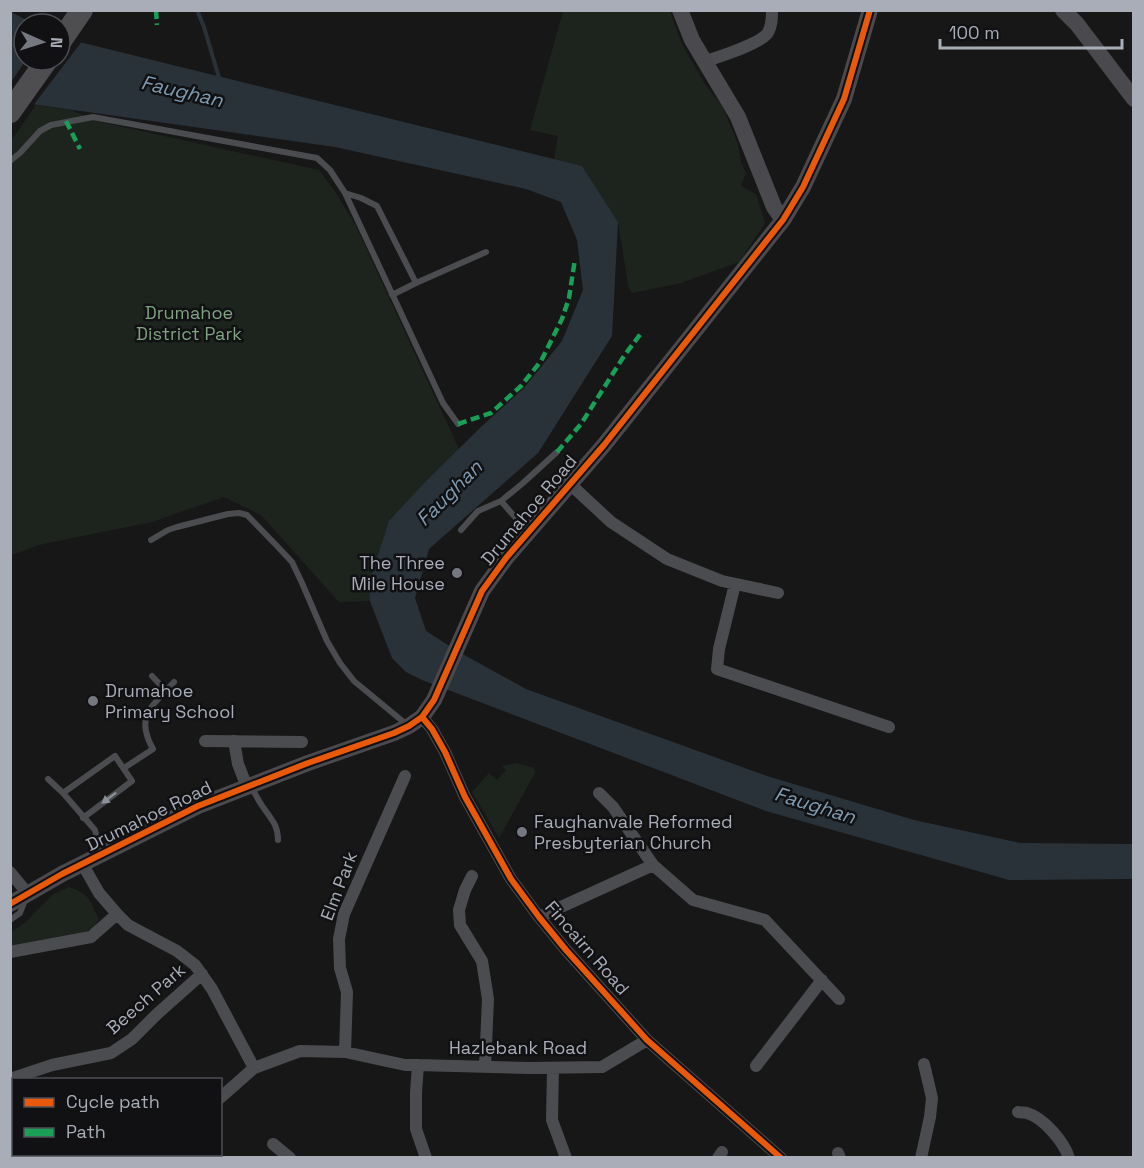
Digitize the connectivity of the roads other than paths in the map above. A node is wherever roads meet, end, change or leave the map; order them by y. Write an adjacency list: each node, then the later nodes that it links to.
1 (82, 10): 6 (highway)
2 (680, 10): 7 (street)
3 (772, 10): 7 (street)
4 (870, 10): 13 (street, Drumahoe Road)
5 (1063, 10): 9 (street)
6 (72, 25)
7 (706, 62): 13 (street)
8 (39, 72): 10 (highway)
9 (1134, 99)
10 (14, 107)
11 (10, 160): 12 (lane)
12 (345, 193): 15 (lane); 16 (lane)
13 (783, 220): 19 (street, Drumahoe Road)
14 (486, 252): 15 (lane)
15 (416, 283): 16 (lane)
16 (392, 295): 17 (lane)
17 (458, 424)
18 (556, 452): 20 (lane)
19 (570, 484): 22 (street, Drumahoe Road); 24 (street)
20 (501, 501): 21 (lane); 22 (lane)
21 (461, 530)
22 (528, 533): 29 (street, Drumahoe Road)
23 (151, 540): 29 (lane)
24 (735, 584): 25 (street); 30 (street)
25 (778, 593)
26 (152, 675): 28 (lane)
27 (174, 682): 28 (lane)
28 (166, 691): 34 (lane)
29 (416, 722): 37 (street, Drumahoe Road); 50 (street, Fincairn Road)
30 (889, 727)
31 (205, 741): 32 (street)
32 (234, 741): 33 (street); 37 (street)
33 (302, 742)
34 (124, 768): 38 (lane); 40 (lane, one-way to 40)
35 (405, 776): 57 (street, Elm Park)
36 (48, 779): 38 (lane)
37 (249, 786): 41 (lane); 42 (street, Drumahoe Road)
38 (63, 793): 40 (lane)
39 (599, 793): 44 (street)
40 (83, 818): 42 (lane)
41 (278, 840)
42 (100, 855): 43 (street, Drumahoe Road)
43 (83, 864): 47 (street, Drumahoe Road); 49 (street)
44 (653, 865): 50 (street); 54 (street)
45 (10, 872): 47 (street)
46 (472, 876): 61 (street)
47 (28, 894): 48 (street, Drumahoe Road); 51 (lane)
48 (10, 904)
49 (117, 914): 52 (street); 53 (street)
50 (539, 917): 56 (street, Fincairn Road)
51 (10, 920)
52 (10, 952)
53 (202, 974): 62 (street); 64 (street, Beech Park)
54 (822, 980): 55 (street); 60 (street)
55 (839, 999)
56 (647, 1040): 63 (street, Hazlebank Road); 71 (street, Fincairn Road)
57 (345, 1052): 59 (street, Hazlebank Road); 62 (street, Hazlebank Road)
58 (924, 1064): 72 (street)
59 (418, 1065): 61 (street, Hazlebank Road); 69 (street)
60 (756, 1066)
61 (485, 1067): 63 (street, Hazlebank Road)
62 (254, 1068): 65 (street, Hazlebank Road)
63 (553, 1068): 70 (street)
64 (10, 1078)
65 (222, 1096)
66 (1018, 1112): 73 (street)
67 (273, 1144): 68 (street)
68 (290, 1158)
69 (426, 1158)
70 (566, 1158)
71 (781, 1158)
72 (921, 1158)
73 (1069, 1158)

